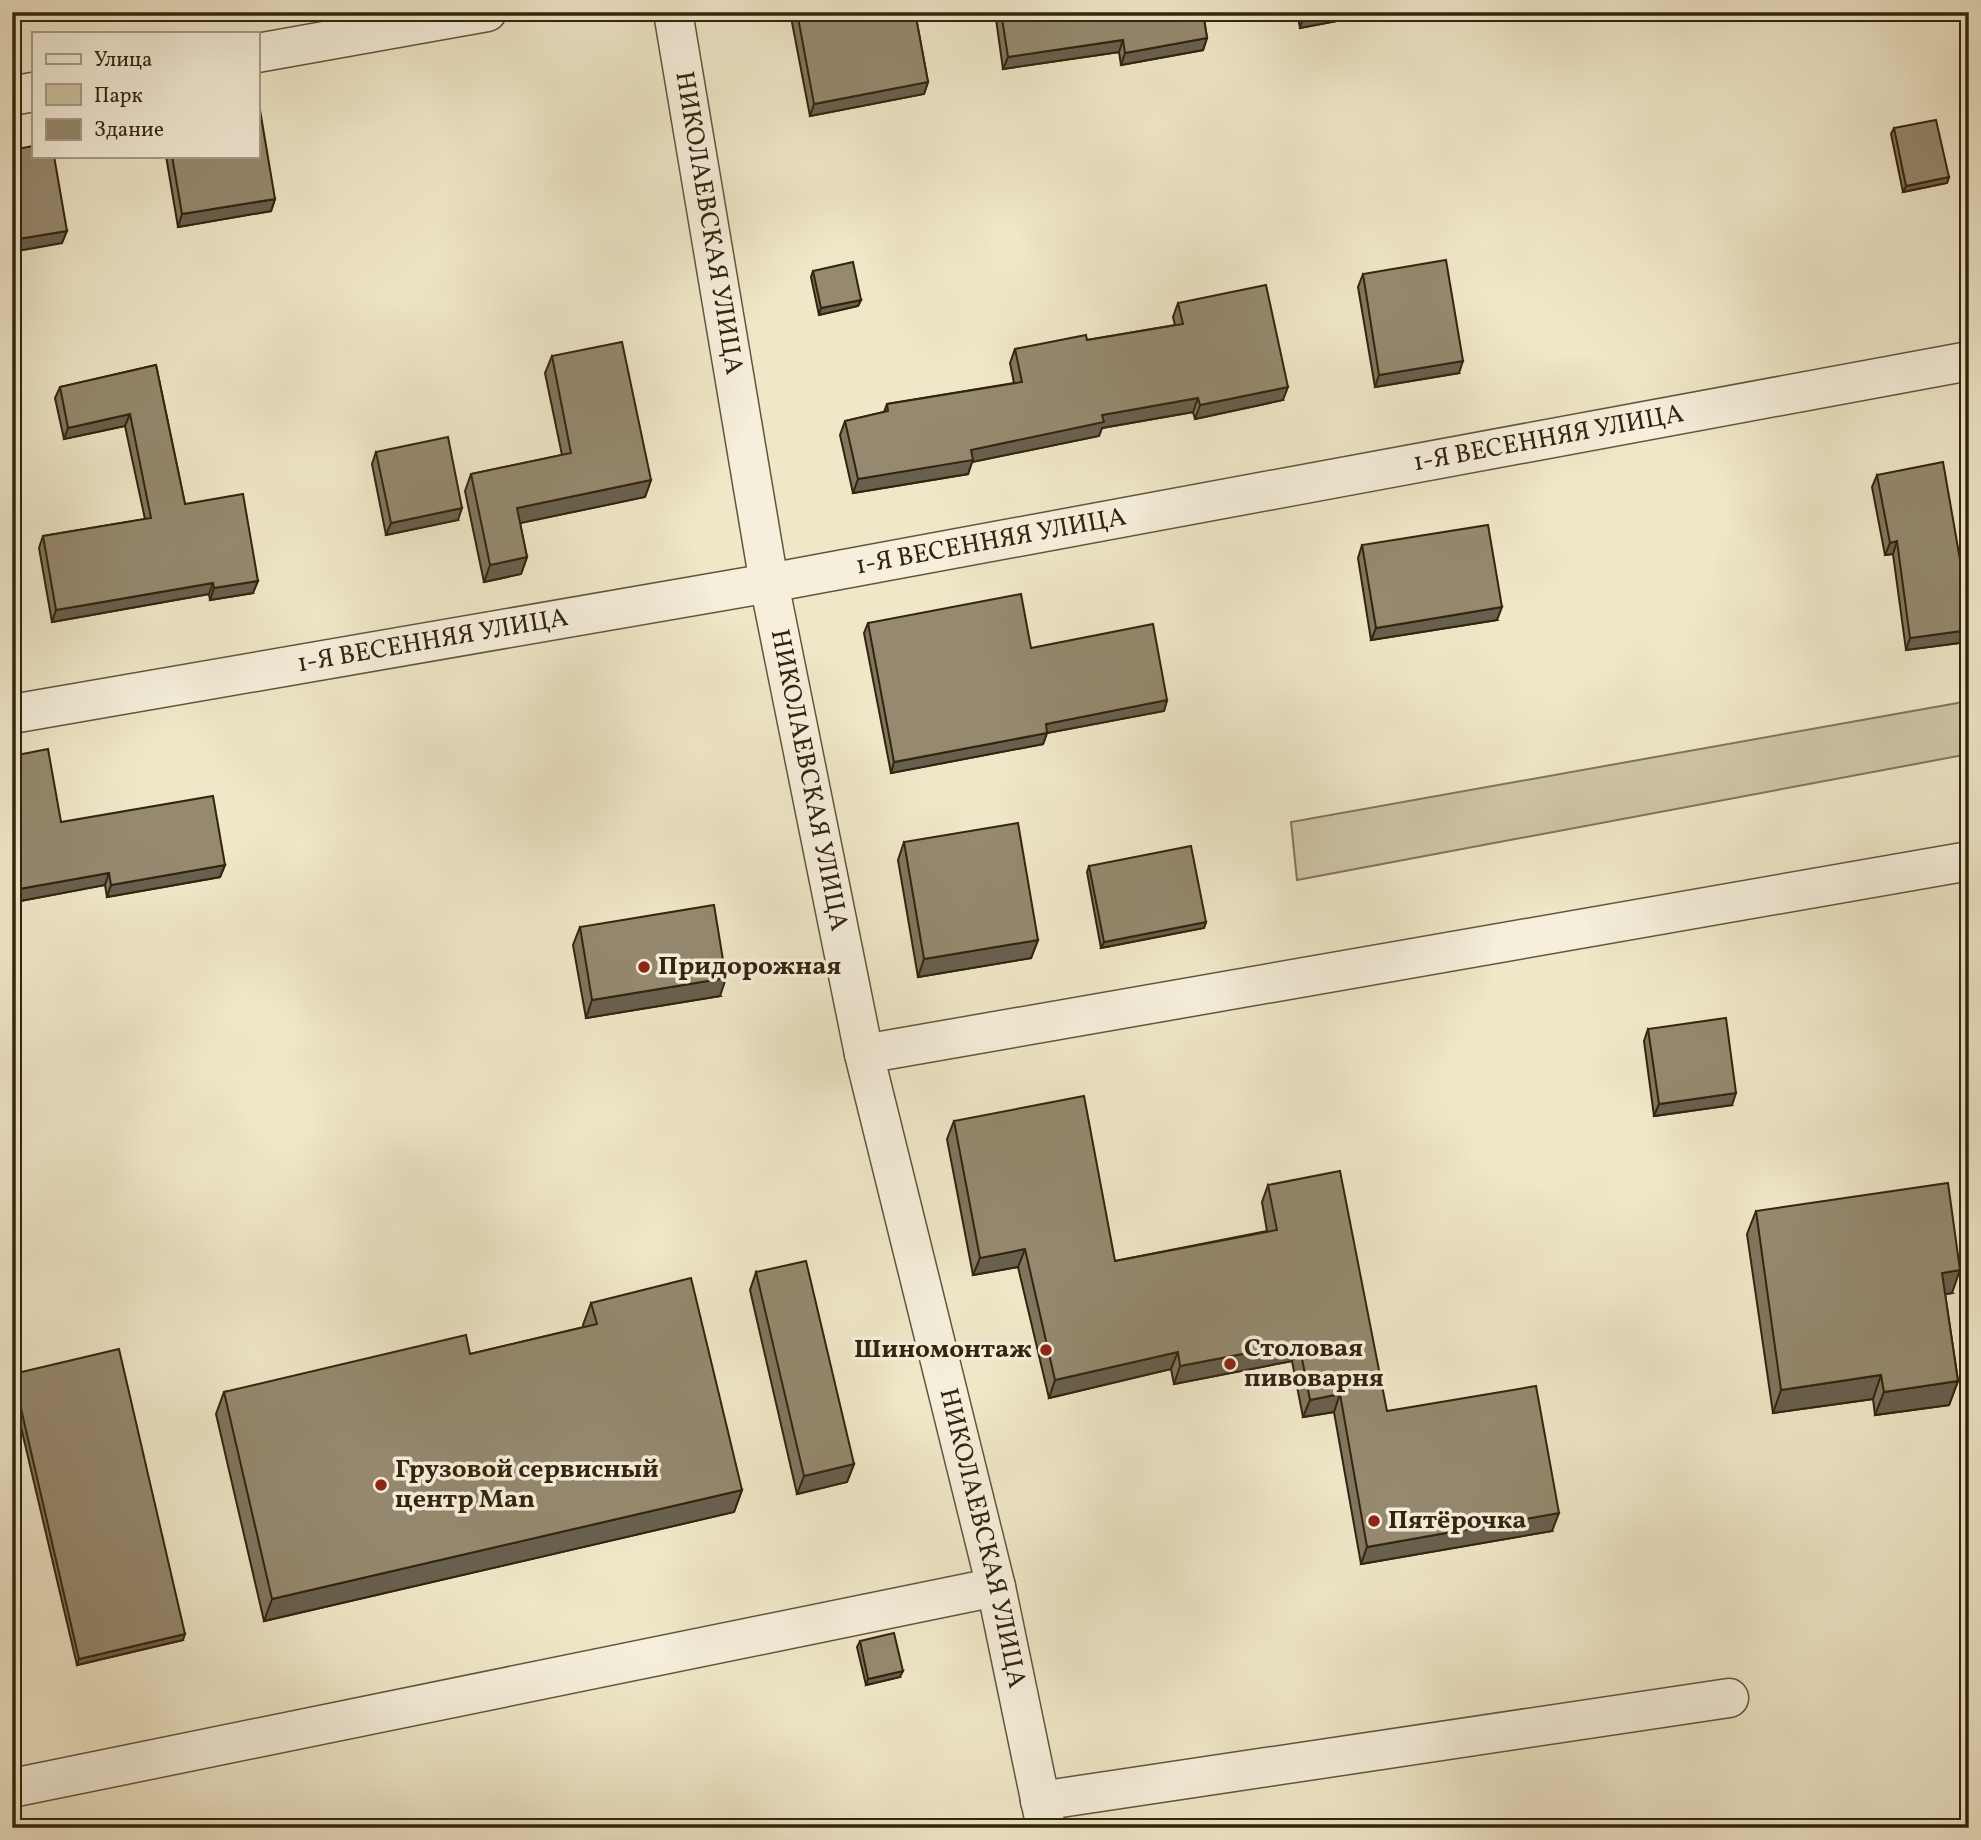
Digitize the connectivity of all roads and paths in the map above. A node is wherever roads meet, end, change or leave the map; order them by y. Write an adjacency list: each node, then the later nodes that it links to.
1 (487, 12): 3 (street)
2 (673, 12): 7 (street, НИКОЛАЕВСКАЯ УЛИЦА)
3 (259, 53)
4 (32, 92): 5 (street)
5 (12, 96)
6 (1969, 361): 7 (street, 1-Я ВЕСЕННЯЯ УЛИЦА)
7 (769, 583): 8 (street, 1-Я ВЕСЕННЯЯ УЛИЦА); 10 (street, НИКОЛАЕВСКАЯ УЛИЦА)
8 (12, 714)
9 (1969, 861): 10 (street)
10 (864, 1054): 11 (street, НИКОЛАЕВСКАЯ УЛИЦА)
11 (996, 1587): 13 (street); 14 (street, НИКОЛАЕВСКАЯ УЛИЦА)
12 (1728, 1698): 14 (street)
13 (12, 1788)
14 (1043, 1814)

